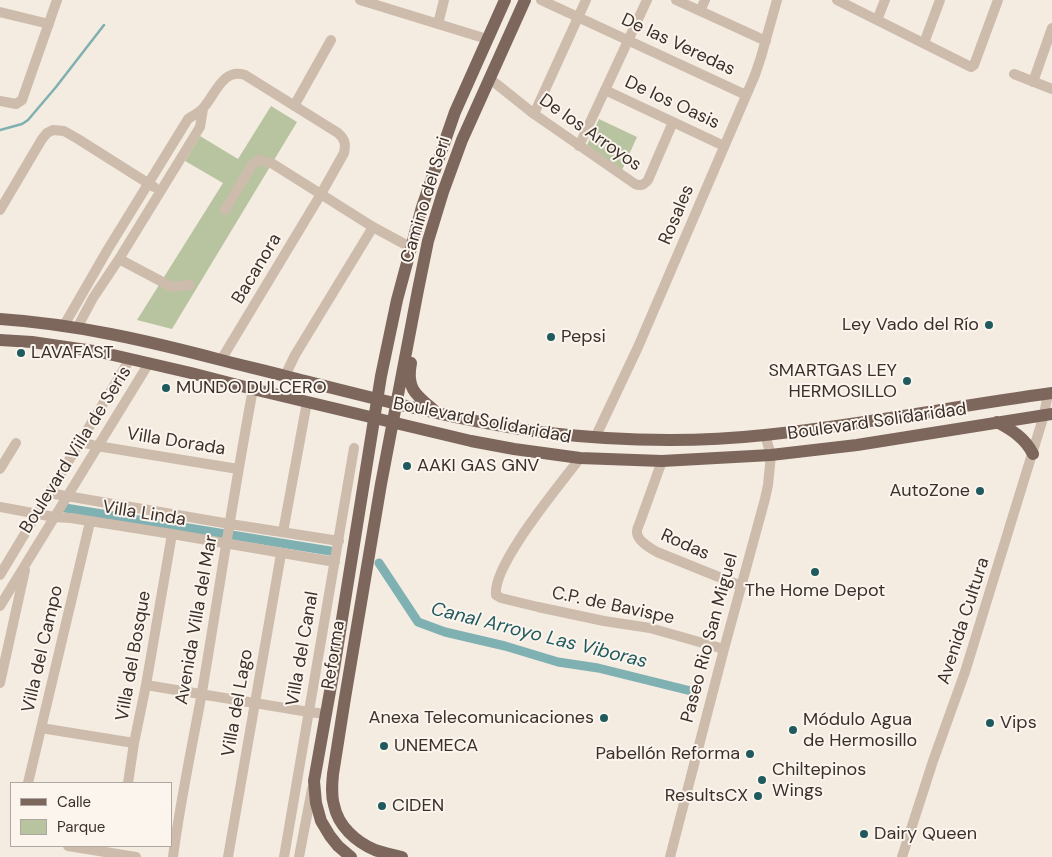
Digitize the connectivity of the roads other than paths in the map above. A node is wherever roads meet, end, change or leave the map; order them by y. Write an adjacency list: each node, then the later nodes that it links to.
1 (57, 0): 21 (street)
2 (360, 0): 16 (street)
3 (444, 0): 22 (street)
4 (505, 0): 24 (main road, Camino del Seri)
5 (525, 0): 30 (main road, Camino del Seri)
6 (541, 0): 19 (street, De las Veredas)
7 (586, 0): 19 (street)
8 (647, 0): 26 (street)
9 (676, 0): 17 (street)
10 (705, 0): 17 (street)
11 (777, 0): 27 (street, Rosales)
12 (838, 0): 20 (street)
13 (884, 0): 20 (street)
14 (940, 0): 28 (street)
15 (998, 0): 28 (street)
16 (389, 4): 22 (street)
17 (700, 11): 27 (street)
18 (0, 12): 21 (street)
19 (578, 17): 26 (street, De las Veredas); 38 (street)
20 (877, 20): 28 (street)
21 (49, 24): 35 (street)
22 (438, 24): 24 (street)
23 (1052, 28): 31 (street)
24 (487, 39): 48 (main road, Camino del Seri)
25 (331, 40): 36 (street)
26 (628, 40): 33 (street); 34 (street, De las Veredas)
27 (766, 41): 34 (street, Rosales)
28 (924, 43)
29 (1014, 74): 31 (street)
30 (489, 78): 38 (street, De los Arroyos); 51 (main road, Camino del Seri)
31 (1033, 82): 32 (street)
32 (1052, 89)
33 (605, 90): 39 (street, De los Oasis); 40 (street)
34 (746, 95): 41 (street, Rosales)
35 (0, 101)
36 (294, 106): 37 (street); 44 (street, Bacanora)
37 (203, 110): 42 (street); 43 (street)
38 (534, 114): 40 (street, De los Arroyos)
39 (673, 122): 40 (street, De los Arroyos); 41 (street, De los Oasis)
40 (579, 146)
41 (724, 146): 73 (street, Rosales)
42 (149, 184): 43 (street); 45 (street); 52 (street)
43 (160, 190): 49 (street)
44 (321, 194): 46 (street); 47 (street); 59 (street, Bacanora)
45 (0, 210)
46 (225, 210)
47 (373, 228): 48 (street); 61 (street)
48 (410, 247): 64 (main road, Camino del Seri)
49 (119, 259): 50 (street); 53 (street)
50 (190, 285)
51 (418, 290): 66 (main road, Camino del Seri); 67 (main road)
52 (82, 292): 53 (street); 55 (street)
53 (93, 298): 56 (street)
54 (0, 319): 55 (main road, Boulevard Solidaridad)
55 (63, 327): 56 (main road, Boulevard Solidaridad)
56 (77, 328): 59 (main road, Boulevard Solidaridad)
57 (0, 340): 58 (main road, Boulevard Solidaridad)
58 (130, 359): 60 (main road, Boulevard Solidaridad); 74 (street, Boulevard Viila de Seris)
59 (221, 360): 61 (main road, Boulevard Solidaridad)
60 (149, 363): 62 (main road, Boulevard Solidaridad); 76 (street, Boulevard Viila de Seris)
61 (285, 376): 64 (main road, Boulevard Solidaridad)
62 (252, 389): 65 (main road, Boulevard Solidaridad); 83 (street, Avenida Villa del Mar)
63 (1050, 393): 68 (street, Avenida Cultura); 72 (main road, Boulevard Solidaridad)
64 (378, 400): 66 (main road, Boulevard Solidaridad); 69 (main road, Camino del Seri)
65 (307, 402): 69 (main road, Boulevard Solidaridad); 91 (street)
66 (396, 404): 67 (main road, Boulevard Solidaridad); 70 (main road, Camino del Seri)
67 (437, 412): 73 (main road, Boulevard Solidaridad)
68 (1048, 414): 71 (main road, Boulevard Solidaridad); 78 (street, Avenida Cultura)
69 (375, 417): 70 (main road, Boulevard Solidaridad); 103 (main road, Reforma)
70 (393, 422): 80 (main road, Boulevard Solidaridad); 104 (main road, Reforma)
71 (997, 422): 78 (main road); 79 (main road, Boulevard Solidaridad)
72 (764, 435): 73 (main road, Boulevard Solidaridad); 79 (street)
73 (595, 438)
74 (80, 442): 76 (street, Villa Dorada); 84 (street, Boulevard Viila de Seris)
75 (16, 443): 82 (street)
76 (97, 446): 83 (street, Villa Dorada); 85 (street, Boulevard Viila de Seris)
77 (354, 448): 93 (street, Villa del Canal)
78 (1033, 454): 126 (street, Avenida Cultura)
79 (771, 455): 81 (main road, Boulevard Solidaridad); 99 (street, Paseo Rio San Miguel)
80 (580, 458): 81 (main road, Boulevard Solidaridad); 101 (street, C.P. de Bavispe)
81 (662, 461): 99 (street, Rodas)
82 (1, 466)
83 (238, 468): 90 (street, Avenida Villa del Mar)
84 (49, 493): 85 (street, Villa Linda); 87 (street, Boulevard Viila de Seris)
85 (67, 496): 88 (street, Boulevard Viila de Seris); 90 (street, Villa Linda)
86 (0, 507): 87 (street, Villa Linda)
87 (37, 513): 88 (street, Villa Linda); 98 (street, Boulevard Viila de Seris)
88 (54, 517): 89 (street, Villa Linda); 96 (street, Boulevard Viila de Seris)
89 (90, 522): 92 (street, Villa Linda); 111 (street, Villa del Campo)
90 (230, 525): 91 (street, Villa Linda); 94 (street, Avenida Villa del Mar)
91 (283, 532): 93 (street, Villa Linda)
92 (172, 534): 94 (street, Villa Linda); 106 (street, Villa del Bosque)
93 (338, 541): 97 (street, Villa del Canal)
94 (226, 543): 95 (street, Villa Linda); 107 (street, Avenida Villa del Mar)
95 (280, 554): 97 (street, Villa Linda); 108 (street, Villa del Lago)
96 (27, 562): 100 (street, Boulevard Viila de Seris); 102 (street)
97 (335, 562): 109 (street, Villa del Canal)
98 (0, 575)
99 (741, 586): 101 (street, Paseo Rio San Miguel)
100 (0, 606)
101 (724, 648): 125 (street, Paseo Rio San Miguel)
102 (3, 654): 105 (street)
103 (334, 669): 104 (main road); 110 (main road, Reforma)
104 (350, 671): 124 (main road, Reforma)
105 (0, 684)
106 (146, 685): 107 (street); 112 (street, Villa del Bosque)
107 (201, 694): 108 (street); 119 (street, Avenida Villa del Mar)
108 (255, 703): 109 (street); 120 (street, Villa del Lago)
109 (308, 712): 110 (street); 121 (street, Villa del Canal)
110 (326, 714): 113 (main road, Reforma)
111 (41, 728): 112 (street); 114 (street, Villa del Campo)
112 (134, 743): 115 (street, Villa del Bosque)
113 (314, 781): 122 (street); 123 (main road, Reforma)
114 (28, 782)
115 (128, 782)
116 (74, 850): 117 (street)
117 (117, 852): 118 (street)
118 (136, 857)
119 (173, 857)
120 (228, 857)
121 (284, 857)
122 (299, 857)
123 (351, 857)
124 (402, 857)
125 (670, 857)
126 (902, 857)

